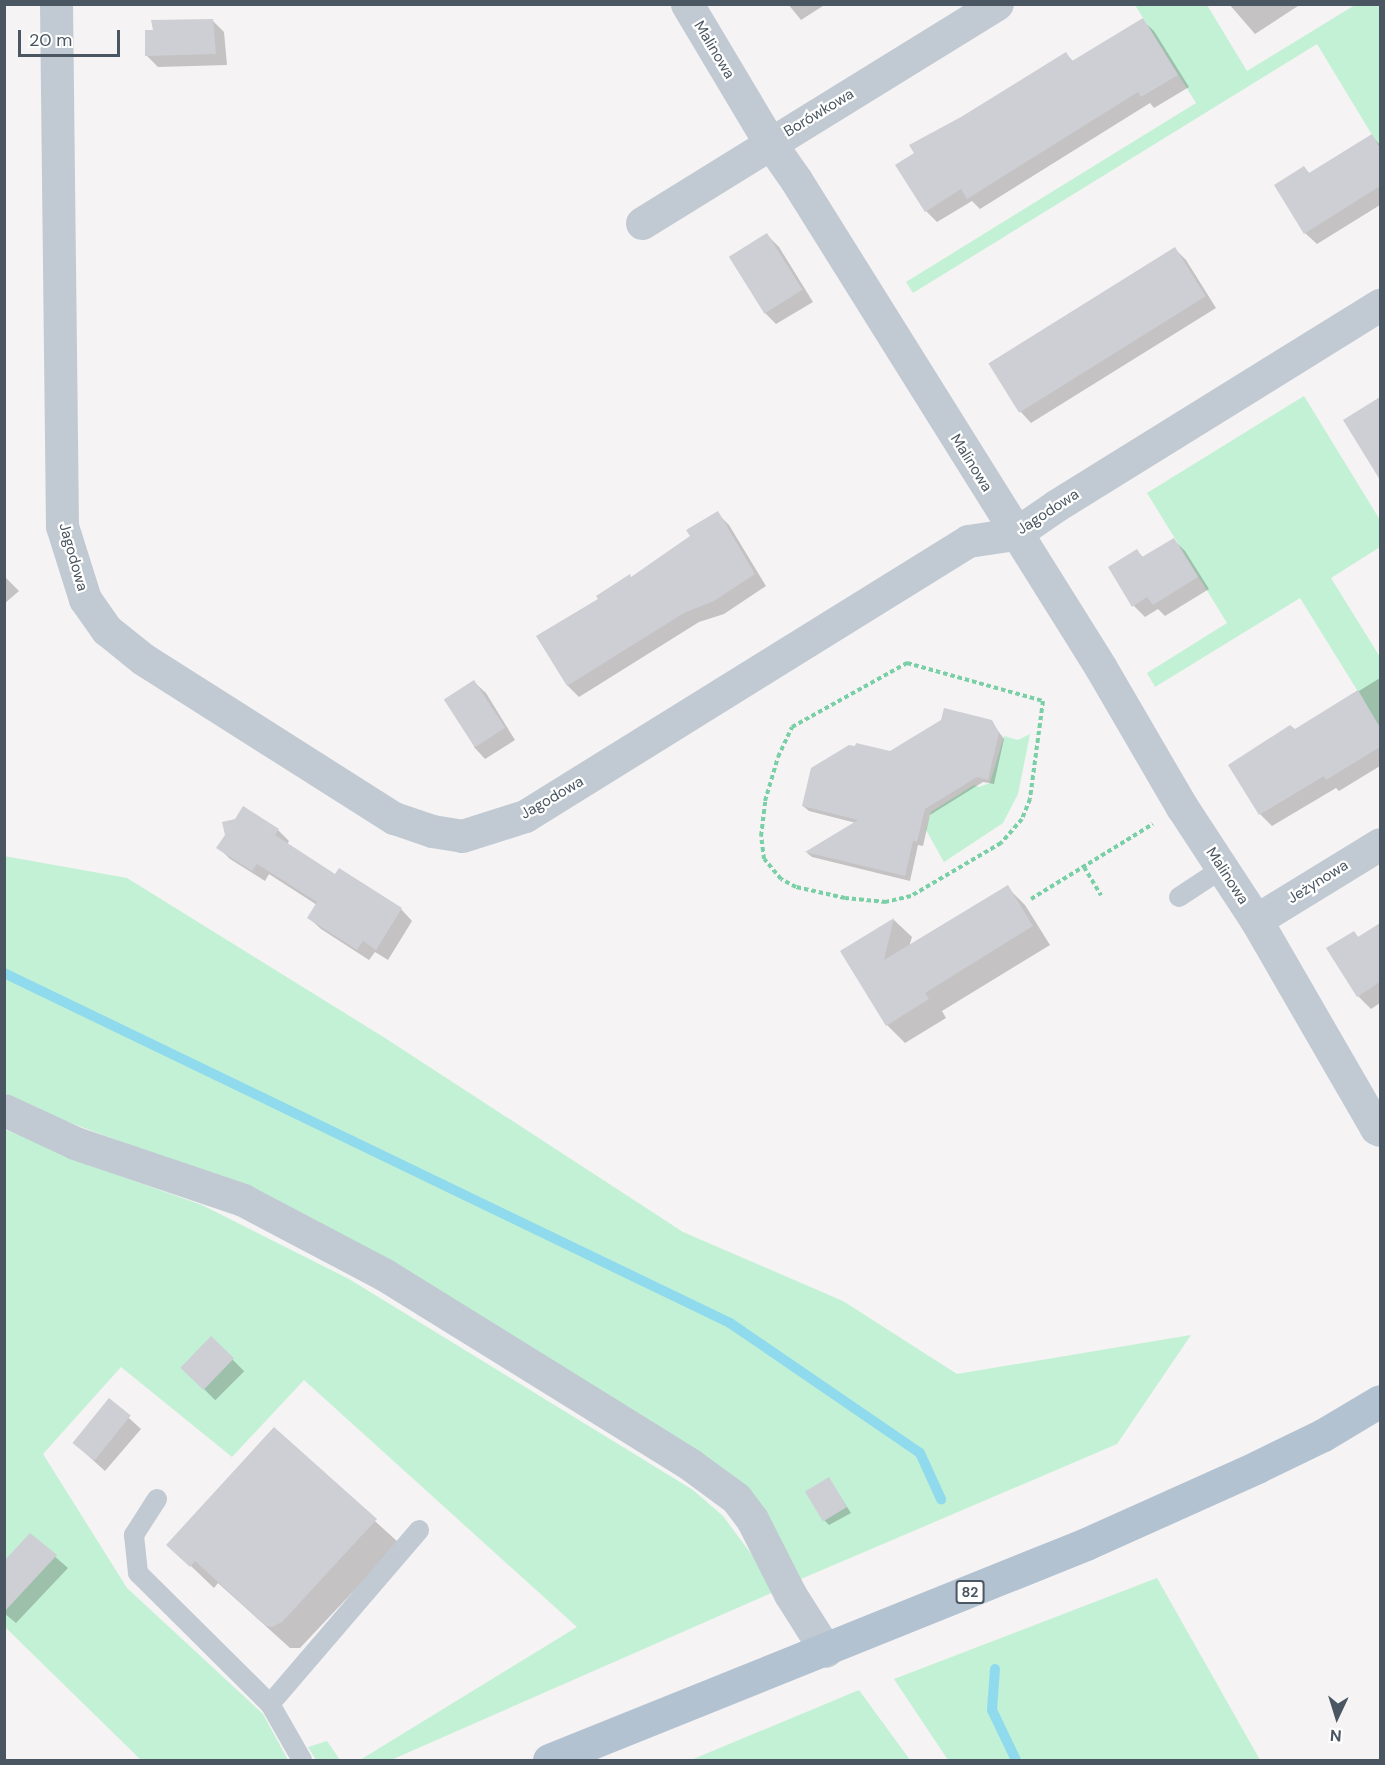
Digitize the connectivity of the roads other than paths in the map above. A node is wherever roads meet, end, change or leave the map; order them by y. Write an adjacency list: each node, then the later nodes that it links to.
1 (56, 4): 7 (street, Jagodowa)
2 (687, 4): 4 (street, Malinowa)
3 (997, 4): 4 (street, Borówkowa)
4 (770, 143): 5 (street, Borówkowa); 7 (street, Malinowa)
5 (642, 223)
6 (1380, 305): 7 (street, Jagodowa)
7 (1015, 534): 9 (street, Malinowa)
8 (1380, 844): 11 (street, Jeżynowa)
9 (1223, 868): 10 (lane); 11 (street, Malinowa)
10 (1179, 897)
11 (1256, 920): 13 (street, Malinowa)
12 (4, 1110): 17 (street)
13 (1380, 1130)
14 (1380, 1401): 17 (main road, 82)
15 (157, 1499): 18 (lane)
16 (418, 1530): 18 (lane)
17 (826, 1651): 20 (main road, 82)
18 (270, 1704): 19 (lane)
19 (302, 1761)
20 (549, 1761)

